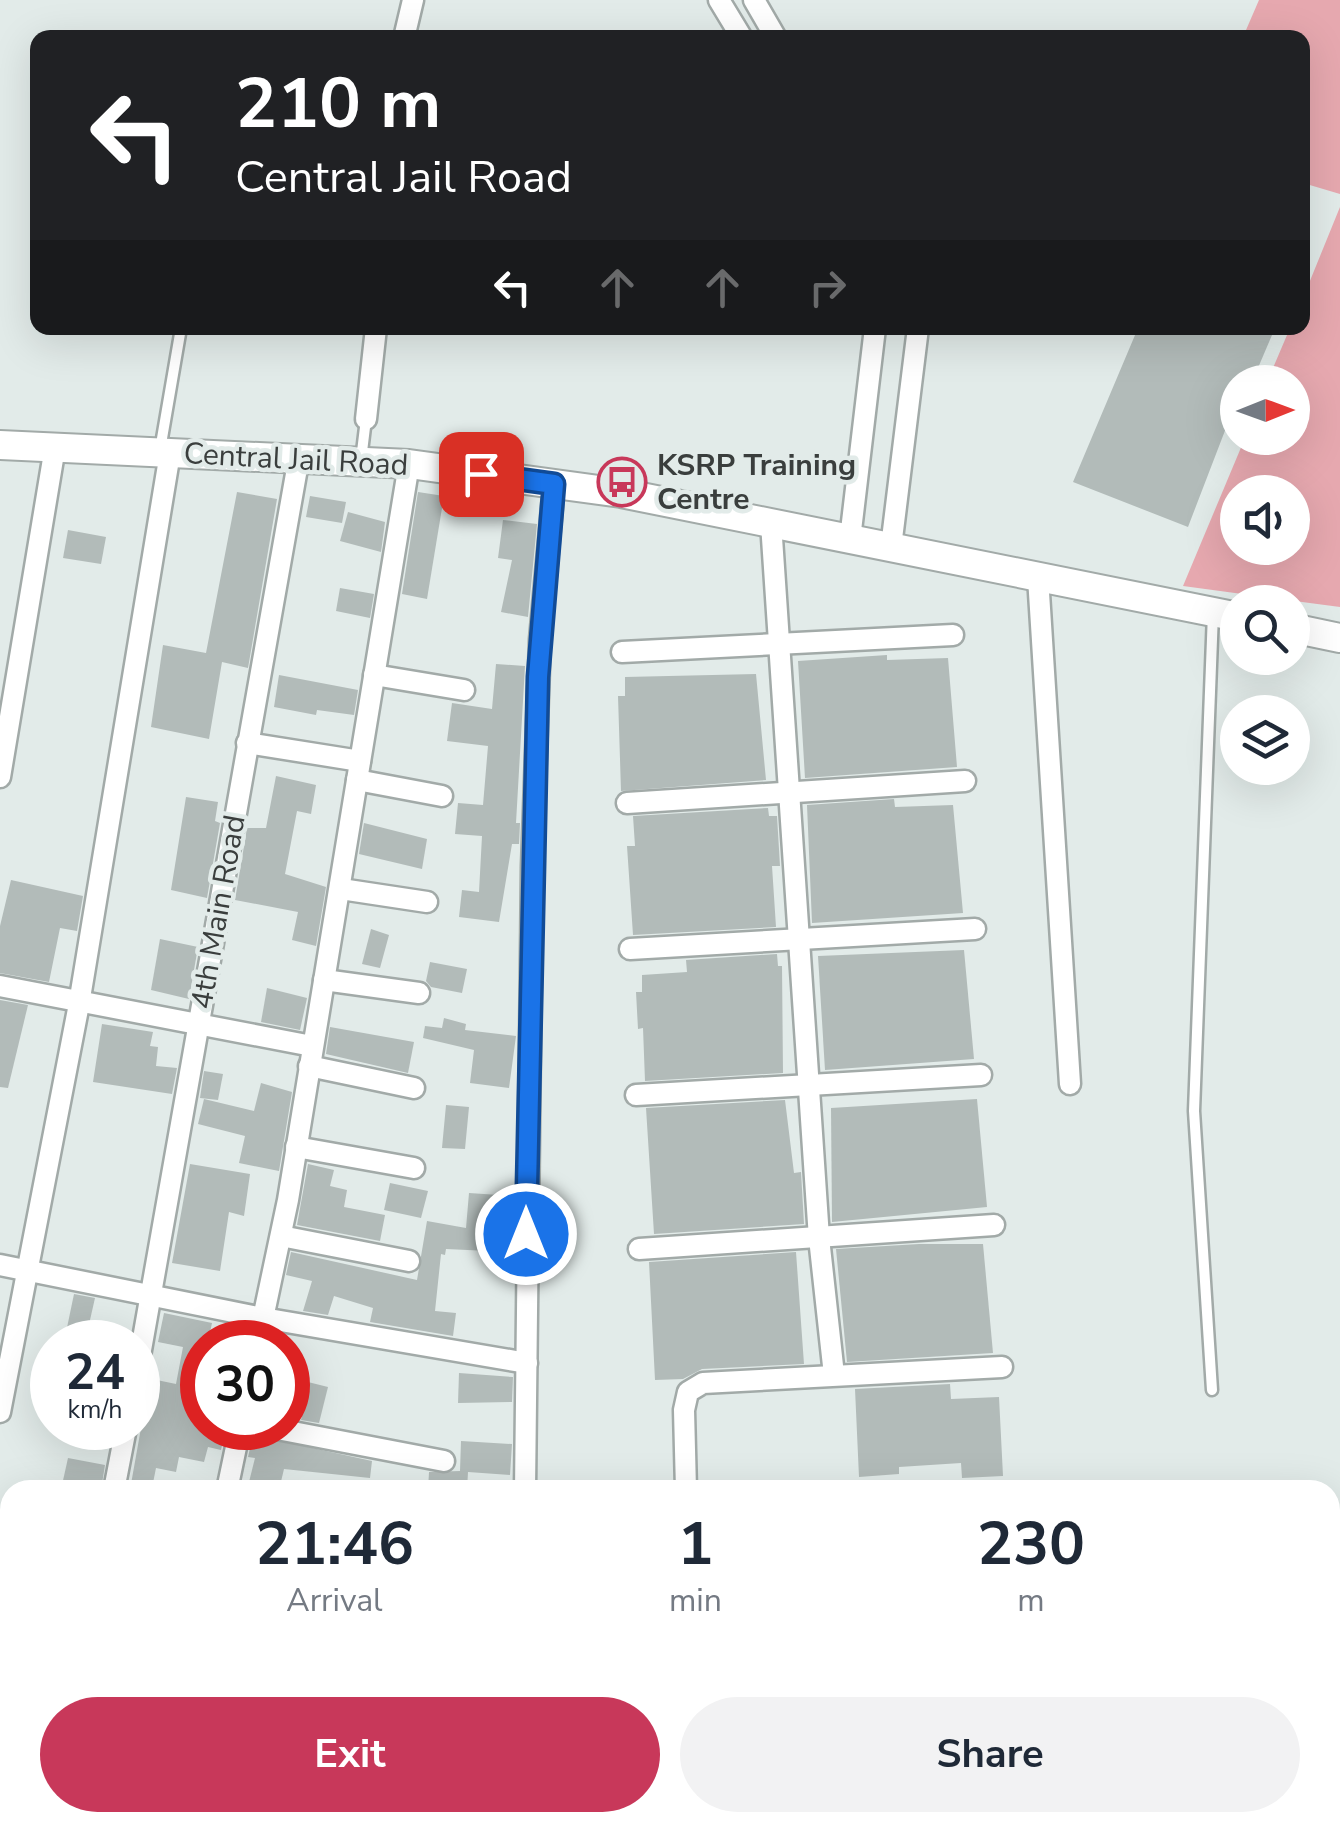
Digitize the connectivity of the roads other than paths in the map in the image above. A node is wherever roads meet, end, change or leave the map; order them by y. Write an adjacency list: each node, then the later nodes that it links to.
1 (413, 0): 4 (street)
2 (719, 0): 5 (street)
3 (754, 0): 6 (street)
4 (406, 30)
5 (737, 30)
6 (771, 30)
7 (180, 335): 14 (lane)
8 (375, 335): 11 (street)
9 (874, 335): 20 (street)
10 (917, 335): 21 (street)
11 (366, 419): 16 (lane)
12 (0, 445): 13 (main road, Central Jail Road)
13 (55, 447): 14 (main road, Central Jail Road); 34 (street)
14 (165, 452): 15 (main road, Central Jail Road); 47 (street)
15 (299, 457): 16 (main road, Central Jail Road); 32 (street, 4th Main Road)
16 (361, 461): 17 (main road, Central Jail Road)
17 (408, 464): 18 (main road, Central Jail Road); 29 (street)
18 (554, 484): 19 (main road, Central Jail Road); 67 (street)
19 (771, 523): 20 (main road, Central Jail Road); 27 (street)
20 (850, 539): 21 (main road, Central Jail Road)
21 (891, 547): 22 (main road, Central Jail Road)
22 (1038, 577): 23 (main road, Central Jail Road); 52 (street)
23 (1220, 614)
24 (1310, 632): 26 (main road)
25 (953, 635): 27 (street)
26 (1340, 638)
27 (779, 642): 28 (street); 37 (street)
28 (622, 652)
29 (374, 675): 31 (street); 33 (street)
30 (1222, 675): 70 (lane)
31 (464, 690)
32 (247, 743): 33 (street); 48 (street, 4th Main Road)
33 (358, 771): 36 (street); 39 (street)
34 (0, 777)
35 (965, 781): 37 (street)
36 (442, 796)
37 (789, 796): 38 (street); 42 (street)
38 (627, 803)
39 (341, 889): 40 (street); 44 (street)
40 (427, 902)
41 (975, 929): 42 (street)
42 (798, 938): 43 (street); 51 (street)
43 (630, 949)
44 (324, 980): 46 (street); 49 (street)
45 (0, 986): 47 (street)
46 (418, 993)
47 (79, 1004): 48 (street); 63 (street)
48 (199, 1023): 49 (street); 64 (street, 4th Main Road)
49 (311, 1056): 53 (street); 55 (street)
50 (981, 1075): 51 (street)
51 (808, 1084): 54 (street); 59 (street)
52 (1070, 1084)
53 (414, 1088)
54 (636, 1095)
55 (296, 1147): 56 (street); 58 (street)
56 (414, 1168)
57 (994, 1225): 59 (street)
58 (280, 1236): 61 (street); 65 (street)
59 (819, 1238): 60 (street); 69 (street)
60 (638, 1248)
61 (410, 1262)
62 (0, 1266): 63 (street)
63 (29, 1270): 64 (street); 71 (street)
64 (150, 1292): 65 (street); 66 (street, 4th Main Road)
65 (263, 1318): 67 (street)
66 (146, 1320)
67 (527, 1362): 78 (street)
68 (1002, 1368): 69 (street)
69 (834, 1375): 79 (street)
70 (1212, 1390)
71 (0, 1412)
72 (310, 1435): 75 (street)
73 (122, 1450): 76 (street)
74 (235, 1450): 77 (street)
75 (444, 1461)
76 (116, 1480)
77 (229, 1480)
78 (526, 1480)
79 (686, 1480)

